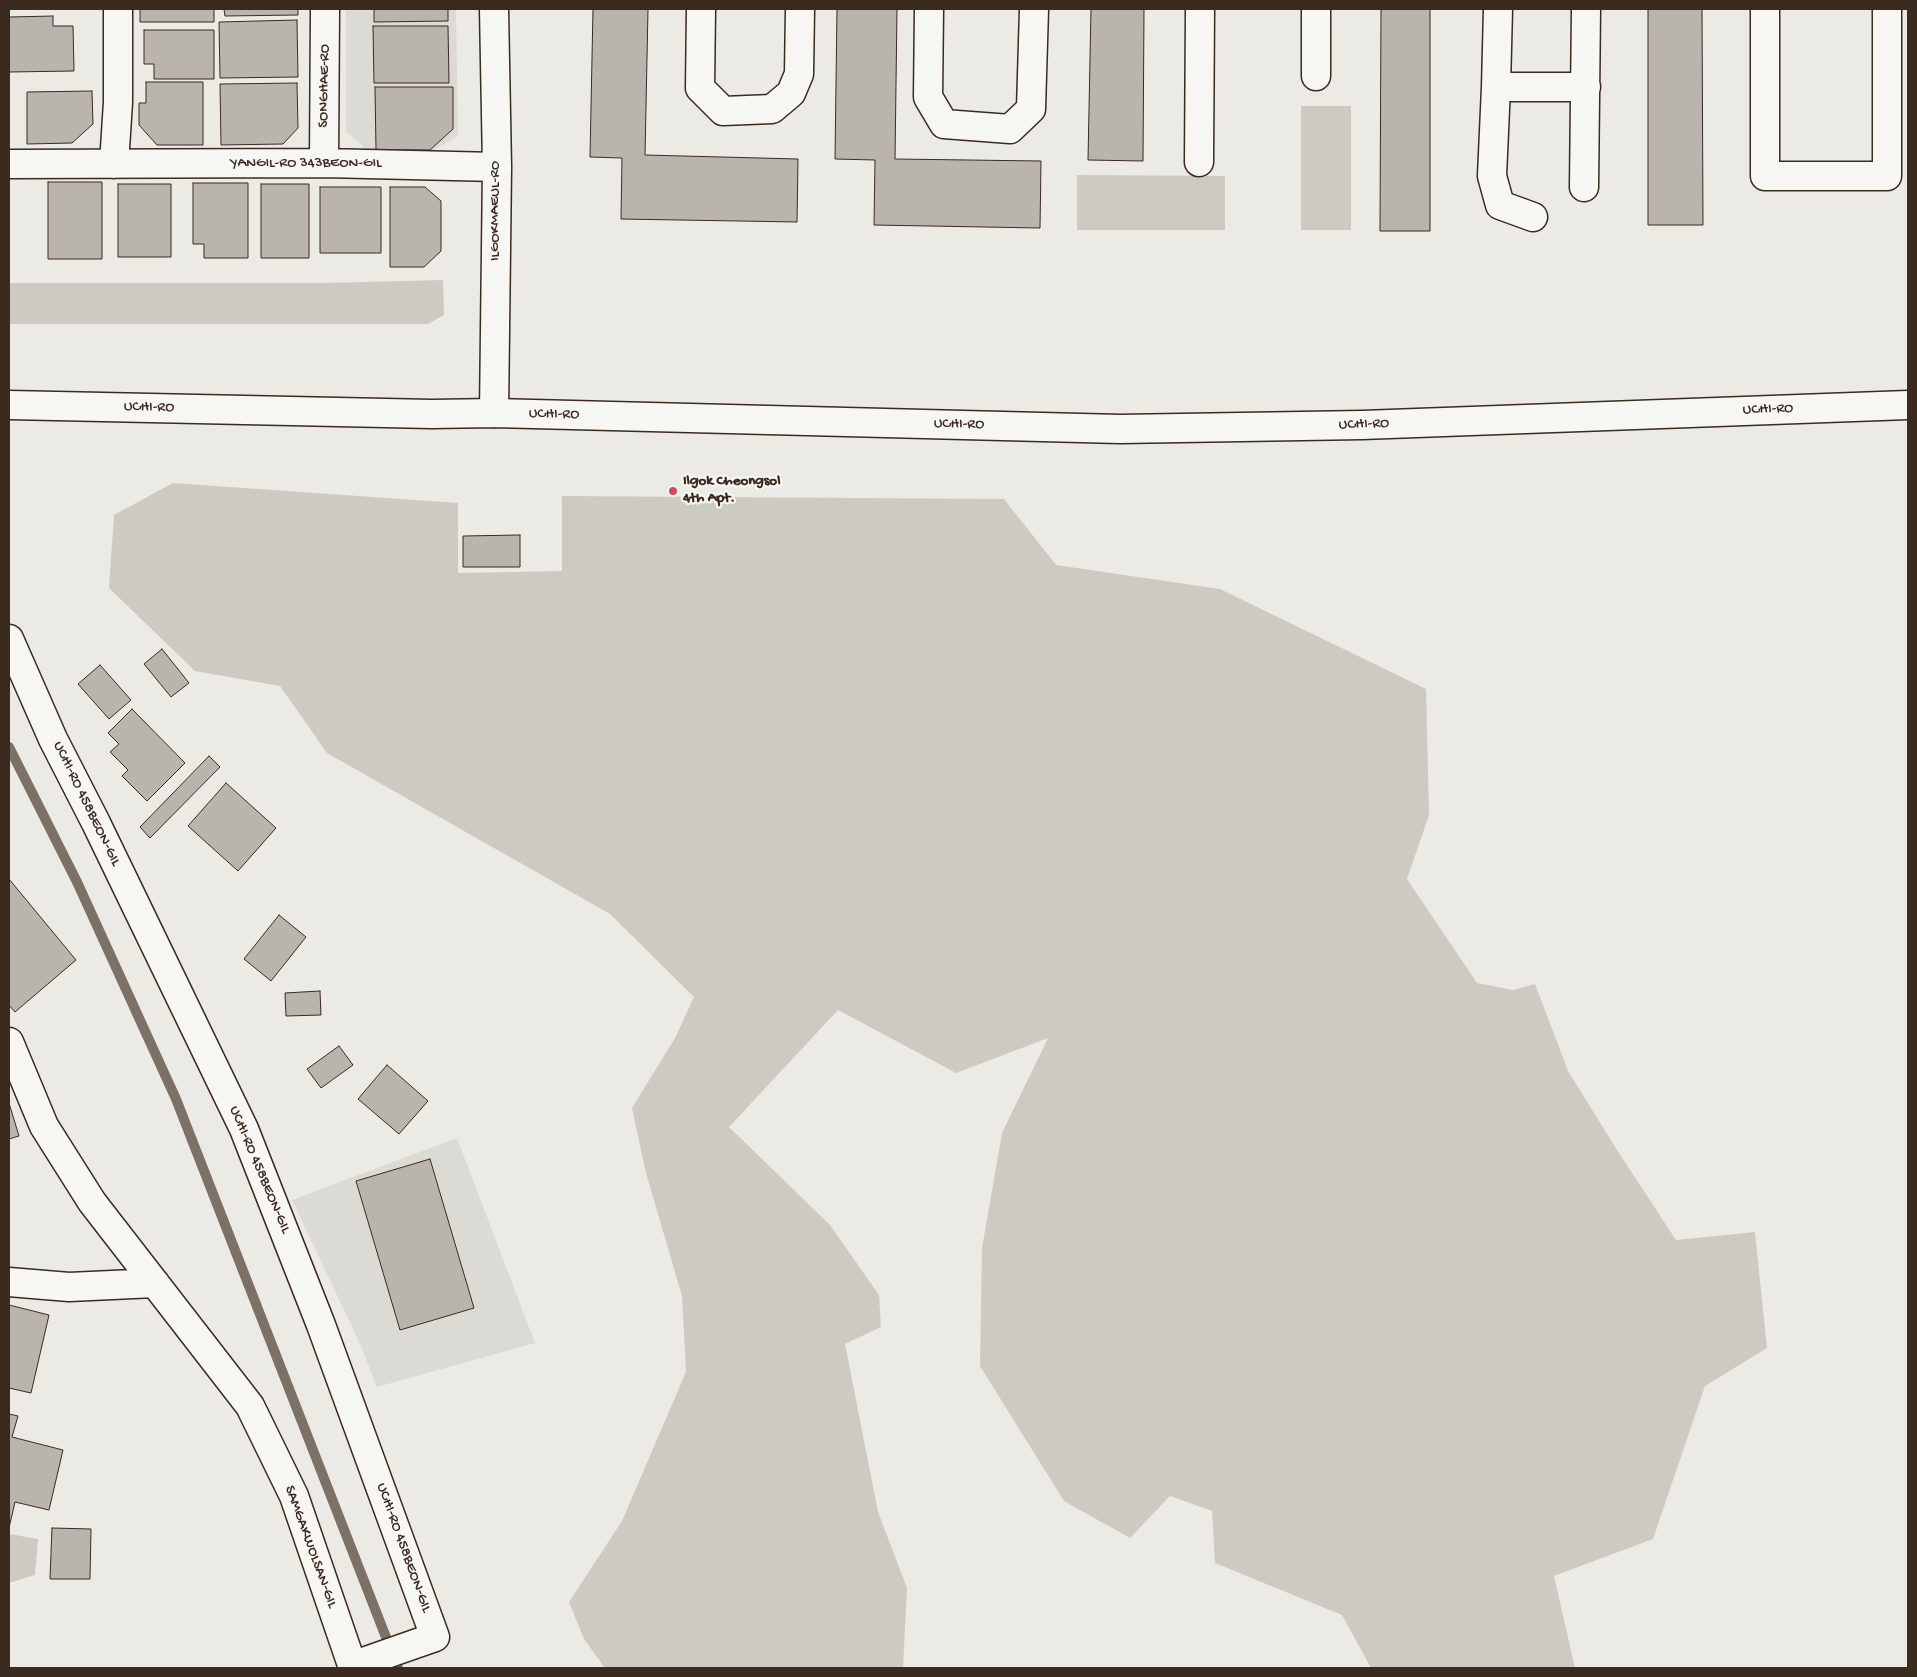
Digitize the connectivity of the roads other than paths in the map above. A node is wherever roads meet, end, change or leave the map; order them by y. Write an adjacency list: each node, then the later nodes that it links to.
1 (118, 9): 20 (street)
2 (325, 9): 18 (street, SONGHAE-RO)
3 (494, 9): 21 (street, ILGOKMAEUL-RO)
4 (701, 9): 5 (street)
5 (800, 9)
6 (929, 9): 7 (street)
7 (1034, 9)
8 (1200, 9): 17 (street)
9 (1316, 9): 14 (street)
10 (1498, 9): 15 (street)
11 (1586, 9): 16 (street)
12 (1766, 9): 13 (street)
13 (1887, 9)
14 (1316, 76)
15 (1496, 87): 16 (street); 23 (street)
16 (1586, 87): 22 (street)
17 (1199, 162)
18 (324, 163): 20 (street, YANGIL-RO 343BEON-GIL); 21 (street, YANGIL-RO 343BEON-GIL)
19 (9, 164): 20 (street, YANGIL-RO 343BEON-GIL)
20 (114, 164)
21 (497, 167): 26 (street, ILGOKMAEUL-RO)
22 (1584, 187)
23 (1533, 217)
24 (9, 405): 26 (street, UCHI-RO)
25 (1908, 405): 26 (street, UCHI-RO)
26 (494, 413)
27 (9, 639): 31 (street, UCHI-RO 458BEON-GIL)
28 (9, 1042): 30 (street, SAMGAKWOLSAN-GIL)
29 (9, 1282): 30 (street)
30 (155, 1283): 31 (street, SAMGAKWOLSAN-GIL)
31 (352, 1667)

